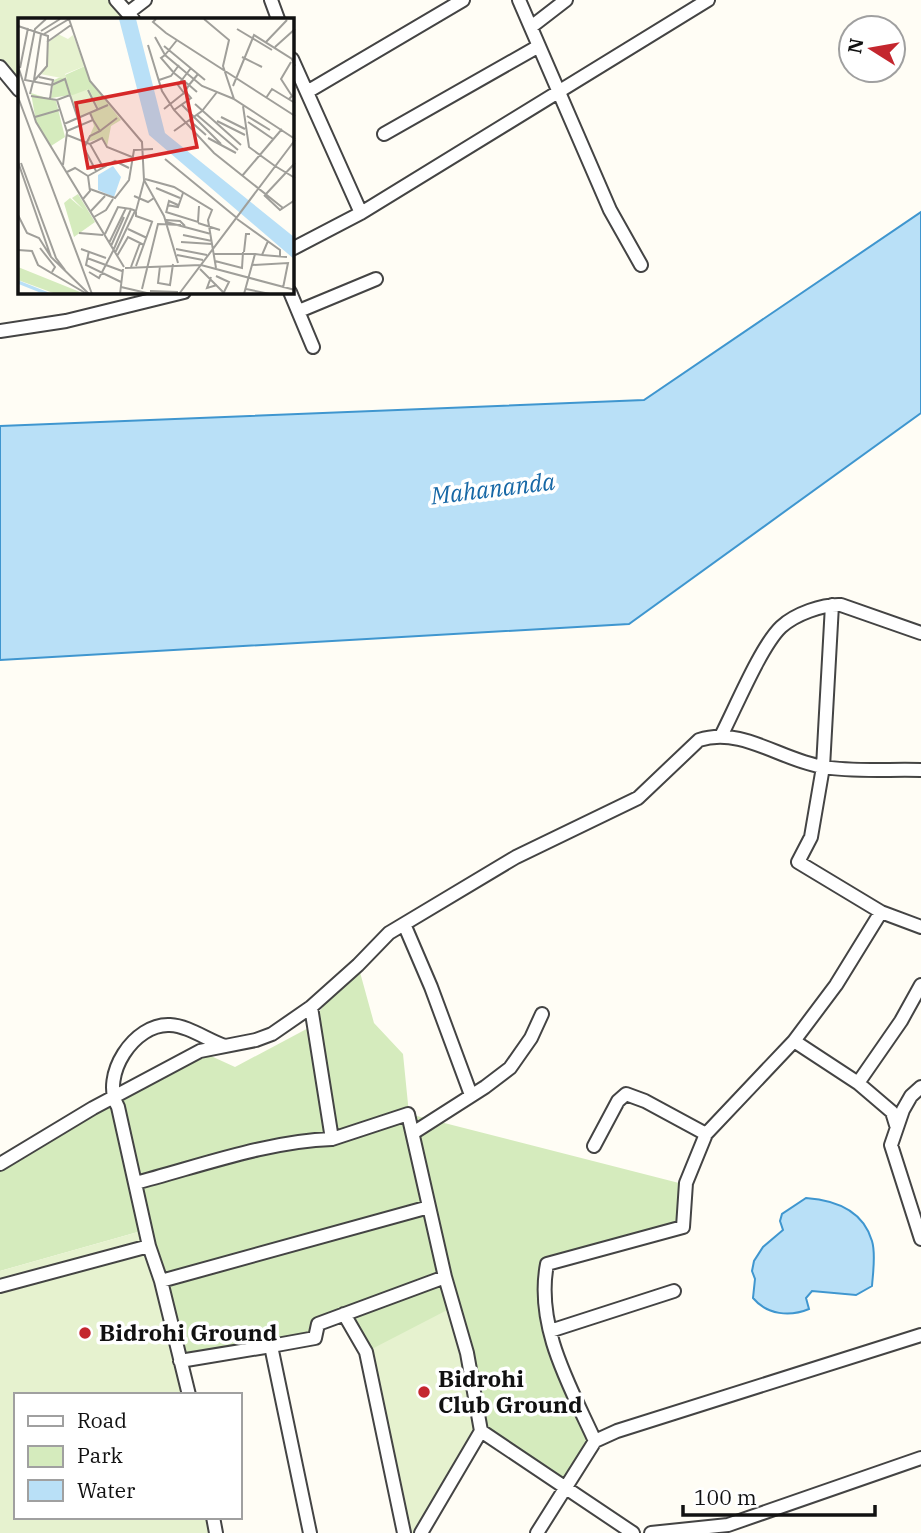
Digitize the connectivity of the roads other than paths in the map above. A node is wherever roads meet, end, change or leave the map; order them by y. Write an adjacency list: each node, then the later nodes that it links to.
1 (116, 0): 8 (street)
2 (145, 0): 8 (street)
3 (271, 0): 9 (street)
4 (463, 0): 16 (street)
5 (519, 0): 10 (street)
6 (566, 0): 10 (street)
7 (708, 0): 15 (street)
8 (130, 16)
9 (278, 18)
10 (531, 27): 11 (street)
11 (538, 46): 15 (street); 17 (street)
12 (294, 63): 16 (street)
13 (0, 67): 14 (street)
14 (18, 89)
15 (559, 91): 18 (street); 20 (street)
16 (307, 92): 18 (street)
17 (384, 134)
18 (361, 213): 19 (street)
19 (294, 248)
20 (641, 265)
21 (376, 279): 24 (street)
22 (176, 294): 25 (street)
23 (291, 294): 24 (street)
24 (299, 311): 26 (street)
25 (0, 331)
26 (313, 347)
27 (832, 605): 28 (street); 29 (street); 30 (street)
28 (921, 633)
29 (721, 736): 30 (street); 33 (street)
30 (823, 767): 31 (street); 32 (street)
31 (921, 770)
32 (881, 912): 34 (street); 38 (street)
33 (404, 924): 36 (street); 42 (street)
34 (921, 928)
35 (921, 985): 40 (street)
36 (311, 1007): 39 (street); 47 (street)
37 (542, 1014): 42 (street)
38 (794, 1041): 40 (street); 46 (street)
39 (226, 1046): 43 (street); 43 (street)
40 (858, 1083): 44 (street)
41 (921, 1087): 44 (street)
42 (471, 1095): 45 (street)
43 (112, 1098): 49 (street); 50 (street)
44 (896, 1125): 52 (street)
45 (413, 1133): 47 (street); 51 (street)
46 (706, 1134): 48 (street); 59 (street)
47 (332, 1139): 50 (street)
48 (594, 1146)
49 (0, 1164)
50 (135, 1184): 53 (street)
51 (429, 1207): 54 (street); 55 (street)
52 (921, 1239)
53 (149, 1246): 55 (street); 56 (street)
54 (444, 1277): 58 (street); 64 (street)
55 (160, 1281): 62 (street)
56 (0, 1286)
57 (674, 1290): 59 (street)
58 (344, 1314): 61 (street); 70 (street)
59 (550, 1331): 65 (street)
60 (921, 1335): 65 (street)
61 (271, 1346): 62 (street); 69 (street)
62 (180, 1361): 63 (street)
63 (188, 1393)
64 (481, 1431): 67 (street); 71 (street)
65 (595, 1441): 67 (street)
66 (921, 1458): 68 (street)
67 (565, 1488): 72 (street); 73 (street)
68 (672, 1532): 74 (street)
69 (310, 1533)
70 (404, 1533)
71 (421, 1533)
72 (537, 1533)
73 (633, 1533)
74 (651, 1533)

